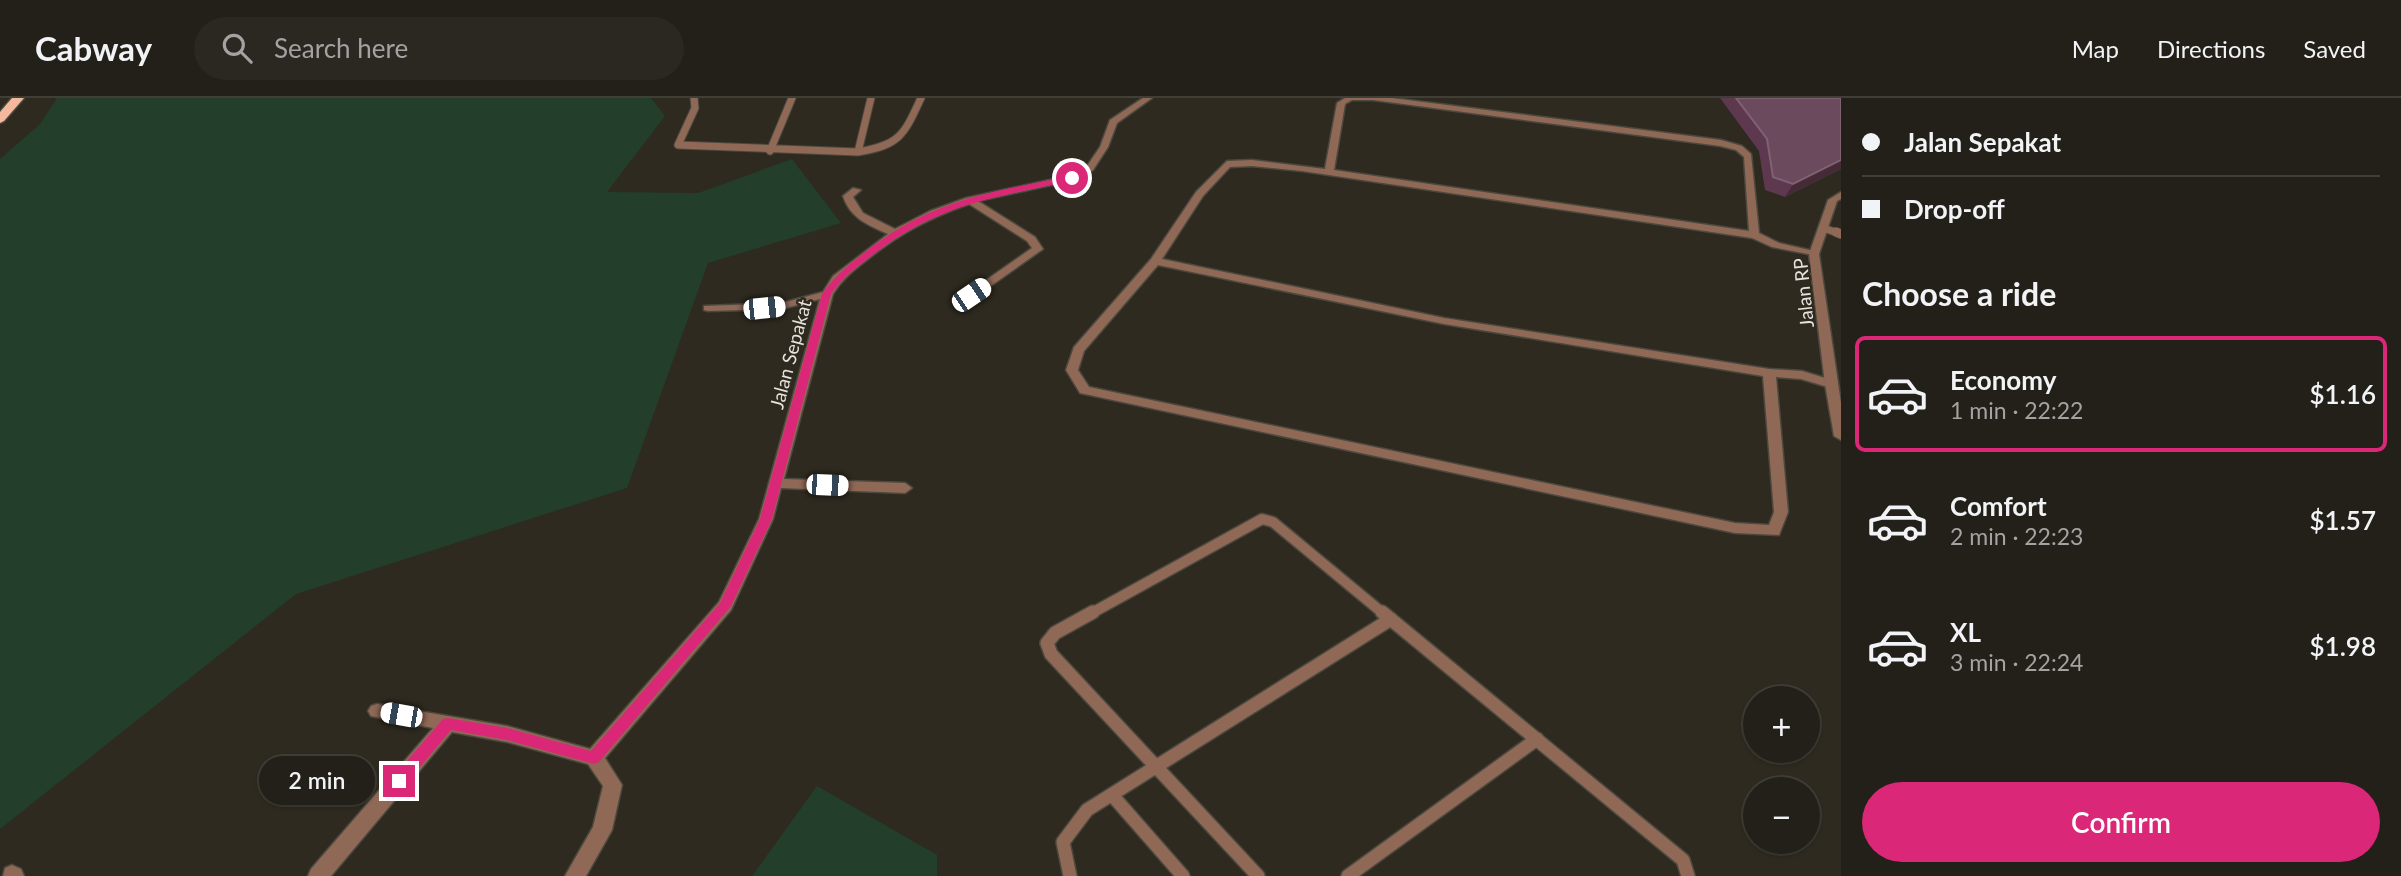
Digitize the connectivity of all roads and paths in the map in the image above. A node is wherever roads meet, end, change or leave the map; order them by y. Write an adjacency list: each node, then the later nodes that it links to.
1 (18, 98): 7 (highway)
2 (694, 98): 8 (lane)
3 (792, 98): 8 (lane)
4 (871, 98): 9 (lane)
5 (921, 98): 9 (lane)
6 (1148, 98): 13 (street, Jalan Sepakat)
7 (0, 119)
8 (770, 150): 9 (lane)
9 (858, 152)
10 (1329, 173): 16 (street); 16 (street); 19 (street)
11 (856, 190): 15 (street)
12 (1841, 195): 14 (street, Jalan RP)
13 (970, 200): 15 (street, Jalan Sepakat); 21 (street)
14 (1823, 228): 17 (lane); 18 (street, Jalan RP)
15 (895, 233): 20 (street, Jalan Sepakat)
16 (1754, 234): 18 (street)
17 (1841, 234)
18 (1814, 254): 24 (street, Jalan RP)
19 (1155, 261): 23 (street); 23 (street)
20 (827, 294): 22 (street); 26 (street, Jalan Sepakat)
21 (971, 295)
22 (708, 308)
23 (1769, 373): 24 (street)
24 (1831, 384): 25 (street, Jalan RP)
25 (1841, 436)
26 (776, 483): 27 (street); 32 (street, Jalan Sepakat)
27 (905, 488)
28 (1391, 619): 31 (lane); 33 (lane); 33 (lane)
29 (377, 711): 30 (street)
30 (448, 724): 32 (street); 35 (street)
31 (1538, 739): 40 (lane); 41 (lane)
32 (594, 758): 36 (street)
33 (1154, 766): 34 (lane); 39 (lane)
34 (1112, 795): 37 (lane); 38 (lane)
35 (318, 876)
36 (575, 876)
37 (1070, 876)
38 (1183, 876)
39 (1258, 876)
40 (1348, 876)
41 (1688, 876)

